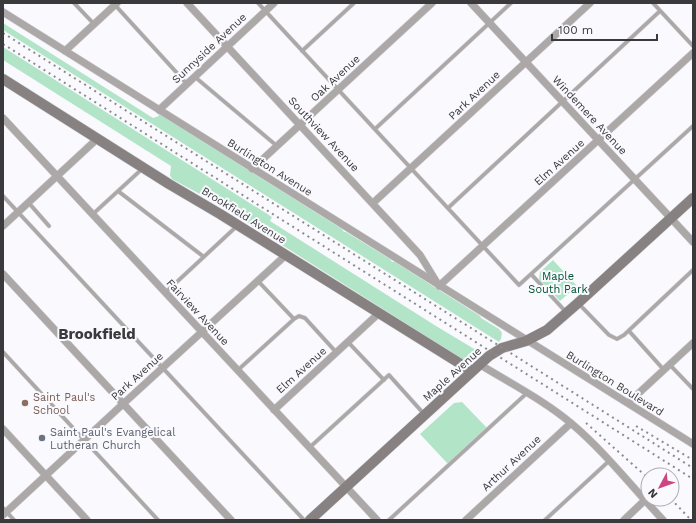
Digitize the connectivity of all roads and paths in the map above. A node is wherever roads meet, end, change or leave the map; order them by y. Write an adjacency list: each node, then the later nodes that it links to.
1 (74, 3): 16 (lane)
2 (186, 3): 17 (street, Southview Avenue)
3 (258, 3): 13 (lane)
4 (274, 3): 13 (street, Sunnyside Avenue)
5 (354, 3): 19 (lane)
6 (432, 3): 26 (street, Oak Avenue)
7 (471, 3): 15 (street, Windemere Avenue)
8 (511, 3): 15 (lane)
9 (590, 3): 22 (street, Park Avenue)
10 (653, 3): 12 (lane)
11 (115, 4): 16 (street); 25 (lane)
12 (660, 10): 18 (lane); 27 (lane)
13 (266, 11): 17 (street, Sunnyside Avenue); 19 (lane)
14 (3, 12): 20 (street, Burlington Avenue)
15 (490, 23): 22 (street, Windemere Avenue); 32 (lane)
16 (94, 24): 20 (street)
17 (227, 46): 23 (street, Sunnyside Avenue); 30 (street, Southview Avenue)
18 (693, 46)
19 (302, 50): 26 (lane)
20 (65, 51): 28 (street, Burlington Avenue)
21 (692, 55): 34 (street, Elm Avenue)
22 (526, 62): 27 (street, Windemere Avenue); 37 (street, Park Avenue)
23 (194, 77): 25 (street, Sunnyside Avenue); 35 (lane)
24 (3, 79): 33 (street, Brookfield Avenue)
25 (187, 84): 28 (street, Sunnyside Avenue)
26 (338, 89): 30 (street, Oak Avenue); 32 (lane)
27 (562, 101): 34 (street, Windemere Avenue); 46 (lane)
28 (159, 110): 38 (street, Burlington Avenue)
29 (3, 118): 39 (street, Fairview Avenue)
30 (300, 125): 35 (street, Oak Avenue); 45 (street, Southview Avenue)
31 (693, 126): 40 (lane)
32 (375, 129): 37 (lane)
33 (97, 139): 36 (street, Brookfield Avenue); 39 (street)
34 (598, 140): 40 (street, Windemere Avenue); 54 (street, Elm Avenue)
35 (277, 146): 38 (street, Oak Avenue)
36 (143, 168): 41 (lane); 50 (street, Brookfield Avenue)
37 (410, 168): 45 (street, Park Avenue); 46 (lane)
38 (252, 169): 61 (street, Burlington Avenue)
39 (57, 175): 44 (street); 48 (street, Fairview Avenue)
40 (635, 179): 49 (street, Windemere Avenue); 59 (lane)
41 (118, 191): 48 (lane); 56 (lane)
42 (3, 196): 47 (lane)
43 (693, 198): 49 (street, Maple Avenue)
44 (28, 202): 47 (street); 52 (lane)
45 (373, 203): 61 (street, Southview Avenue)
46 (448, 208): 54 (lane)
47 (18, 212): 51 (street); 75 (lane)
48 (93, 214): 62 (street, Fairview Avenue)
49 (671, 218): 53 (street, Windemere Avenue); 63 (street, Maple Avenue)
50 (238, 225): 55 (street, Brookfield Avenue); 56 (lane)
51 (3, 226)
52 (49, 226)
53 (693, 242)
54 (483, 246): 59 (lane); 61 (street, Elm Avenue)
55 (286, 255): 60 (street, Park Avenue); 65 (street, Brookfield Avenue)
56 (204, 257): 62 (lane)
57 (693, 270): 67 (lane)
58 (3, 274): 81 (street)
59 (531, 274): 64 (lane)
60 (258, 280): 66 (lane); 68 (street, Park Avenue)
61 (439, 286): 69 (street, Burlington Avenue)
62 (165, 293): 68 (street, Fairview Avenue)
63 (578, 303): 64 (street, Maple Avenue); 67 (lane)
64 (567, 313): 69 (street, Maple Avenue)
65 (378, 314): 70 (street, Elm Avenue); 76 (street, Brookfield Avenue)
66 (294, 319): 73 (lane); 77 (lane)
67 (629, 331): 74 (lane)
68 (202, 332): 75 (street, Park Avenue); 77 (street, Fairview Avenue)
69 (526, 341): 76 (street, Maple Avenue); 82 (street, Burlington Boulevard)
70 (348, 342): 73 (street, Elm Avenue); 78 (lane)
71 (693, 343): 74 (street)
72 (3, 352): 87 (lane)
73 (336, 352): 83 (street, Elm Avenue)
74 (667, 367): 79 (lane); 82 (street)
75 (162, 368): 81 (street, Park Avenue); 101 (lane)
76 (475, 368): 80 (street, Brookfield Avenue); 84 (street, Maple Avenue)
77 (237, 370): 83 (street, Fairview Avenue)
78 (384, 380): 84 (lane); 89 (lane)
79 (693, 389)
80 (527, 393): 85 (street, Brookfield Avenue); 104 (lane)
81 (124, 403): 87 (street, Park Avenue); 100 (street)
82 (628, 403): 88 (street, Burlington Boulevard)
83 (274, 410): 89 (street, Fairview Avenue)
84 (424, 414): 92 (street, Maple Avenue)
85 (571, 423): 90 (street); 105 (street, Arthur Avenue)
86 (3, 429): 91 (street)
87 (84, 440): 91 (street, Park Avenue); 99 (lane)
88 (693, 444)
89 (310, 448): 92 (street, Fairview Avenue)
90 (609, 461): 93 (street); 106 (lane)
91 (46, 475): 96 (street, Park Avenue); 98 (street)
92 (346, 487): 102 (street, Maple Avenue); 103 (street, Fairview Avenue)
93 (640, 496)
94 (640, 505): 107 (street)
95 (650, 507): 108 (street)
96 (4, 512): 97 (lane)
97 (14, 520)
98 (87, 520)
99 (158, 520)
100 (231, 520)
101 (304, 520)
102 (310, 520)
103 (377, 520)
104 (389, 520)
105 (466, 520)
106 (545, 520)
107 (624, 520)
108 (663, 520)

